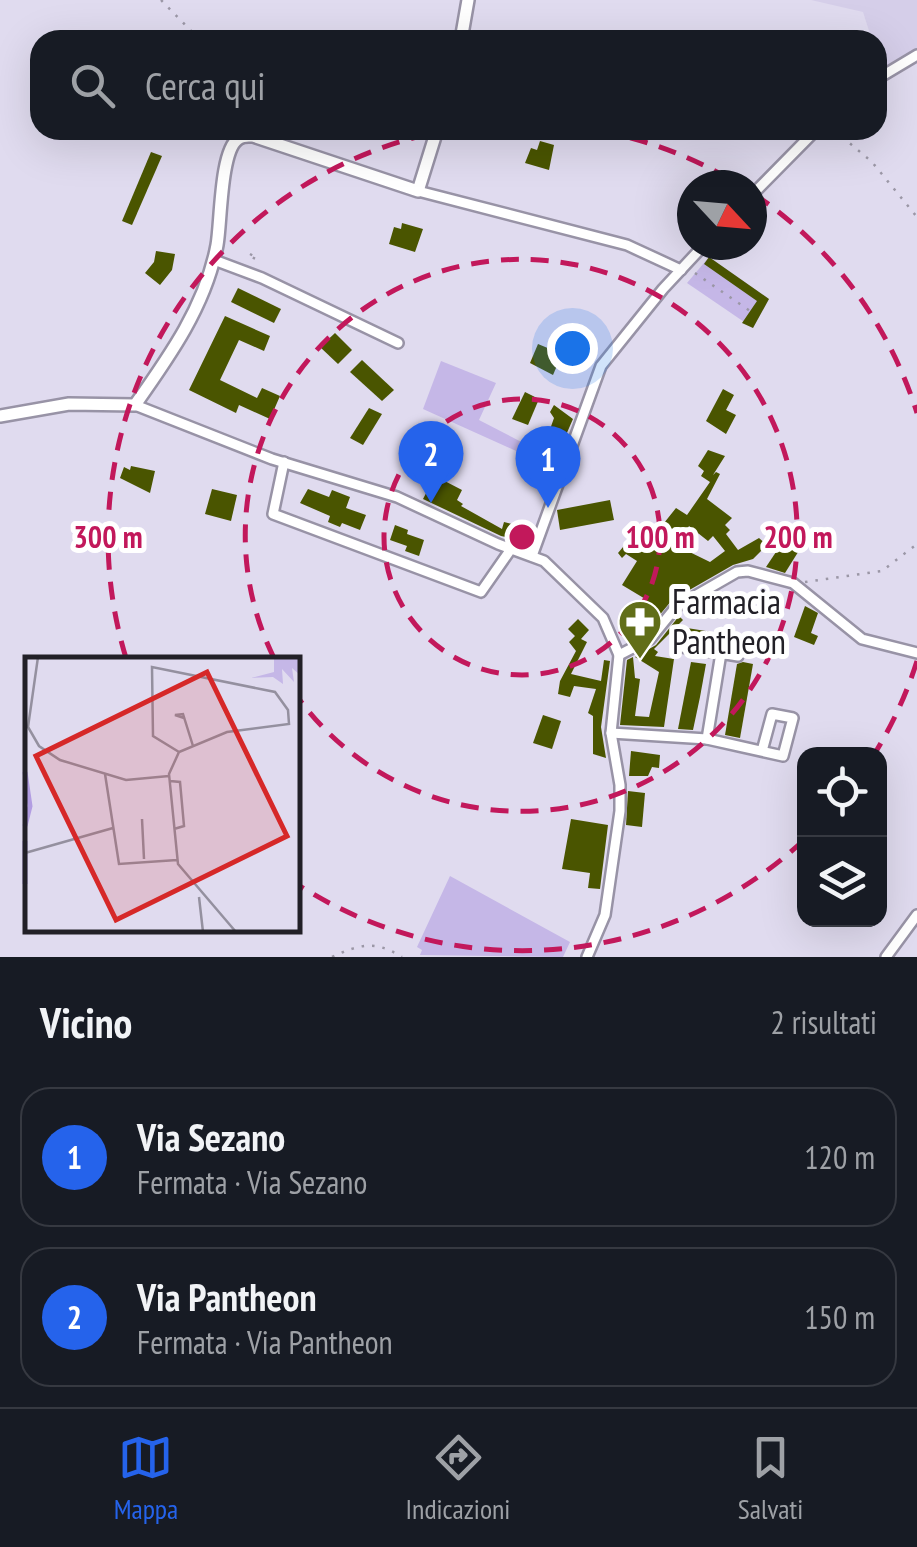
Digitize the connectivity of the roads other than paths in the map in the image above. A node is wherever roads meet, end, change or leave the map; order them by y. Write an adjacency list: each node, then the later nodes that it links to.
1 (468, 0): 2 (street)
2 (463, 30)
3 (917, 55): 4 (street)
4 (887, 73)
5 (236, 140): 11 (street)
6 (265, 140): 10 (street)
7 (434, 140): 10 (street)
8 (806, 140): 9 (street)
9 (767, 180)
10 (418, 191): 13 (street)
11 (214, 260): 14 (street); 15 (street)
12 (690, 260): 13 (street)
13 (681, 270): 19 (street)
14 (398, 342)
15 (135, 405): 16 (street); 17 (street)
16 (0, 416)
17 (284, 462): 18 (street); 18 (street)
18 (511, 549): 19 (street)
19 (532, 556): 23 (street)
20 (682, 647): 21 (street)
21 (721, 653): 24 (street); 26 (street)
22 (917, 653): 23 (street)
23 (620, 655): 25 (street)
24 (738, 656)
25 (612, 733): 26 (street); 29 (street)
26 (707, 739): 27 (street)
27 (762, 751): 27 (street)
28 (917, 915): 30 (street)
29 (588, 957)
30 (886, 957)

